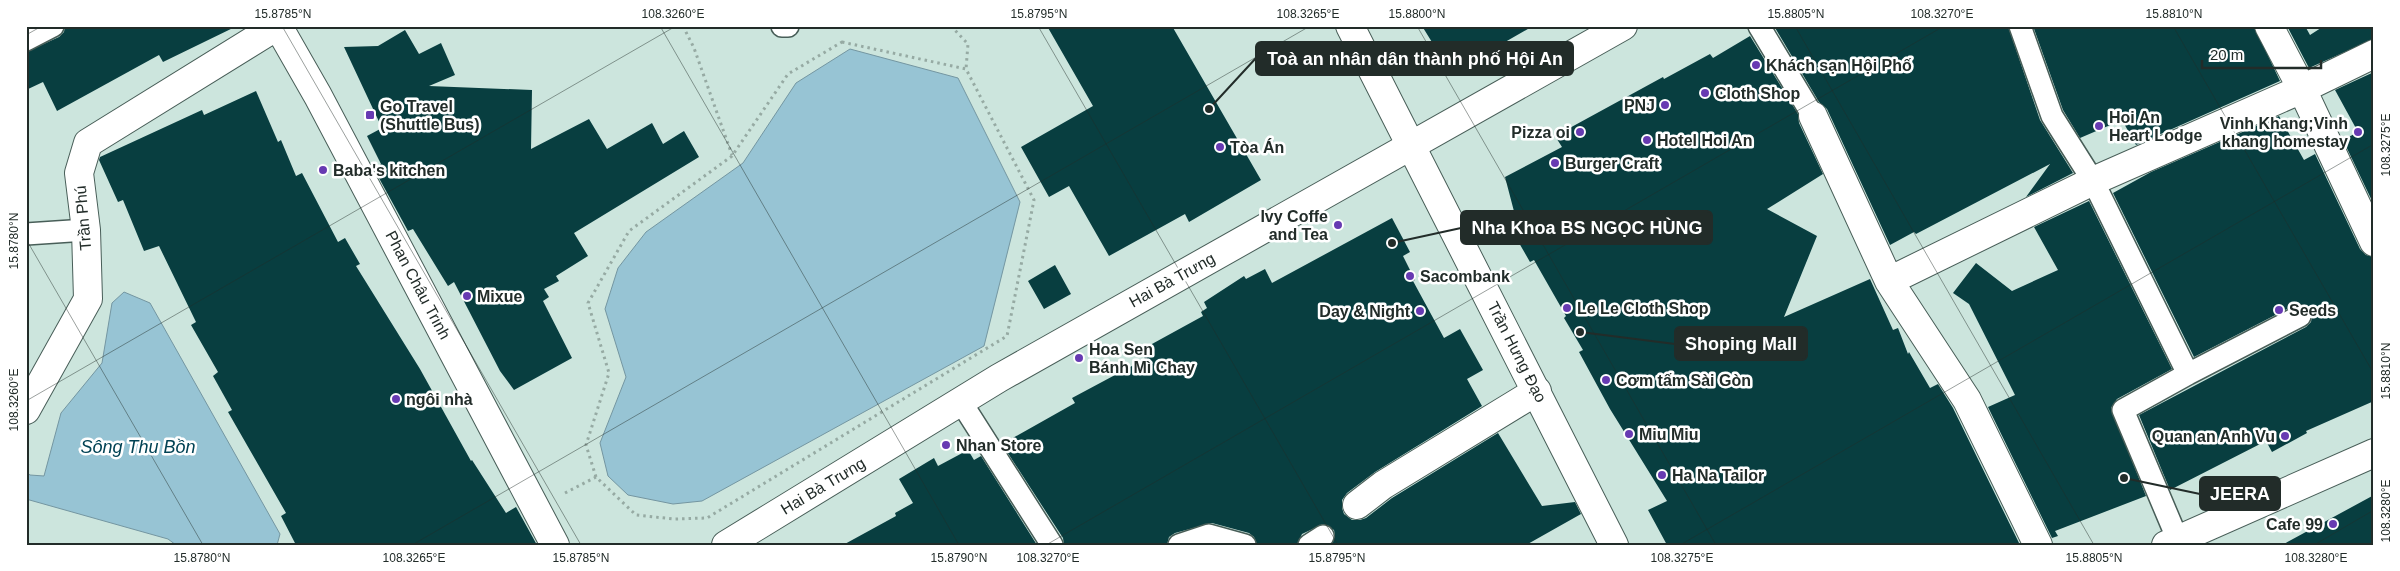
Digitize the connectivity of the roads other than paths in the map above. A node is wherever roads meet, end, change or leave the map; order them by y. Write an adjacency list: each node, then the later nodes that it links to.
1 (53, 26): 10 (lane)
2 (278, 26): 16 (street, Trần Phú); 28 (street, Phan Châu Trinh)
3 (782, 26): 4 (lane)
4 (788, 26)
5 (1350, 26): 14 (street, Trần Hưng Đạo)
6 (1624, 26): 14 (street, Hai Bà Trưng)
7 (1759, 26): 13 (lane)
8 (2020, 26): 15 (lane)
9 (2269, 26): 12 (street)
10 (26, 40)
11 (2374, 54): 12 (street)
12 (2302, 89): 15 (street); 18 (street)
13 (1813, 116): 19 (street)
14 (1409, 146): 22 (street, Trần Hưng Đạo); 23 (street, Hai Bà Trưng)
15 (2093, 181): 19 (street); 21 (lane)
16 (86, 230): 17 (lane); 24 (street, Trần Phú)
17 (26, 234)
18 (2374, 242)
19 (1889, 281): 34 (street)
20 (2300, 316): 21 (lane)
21 (2188, 374): 27 (lane)
22 (1537, 391): 26 (street); 33 (street, Trần Hưng Đạo)
23 (961, 402): 29 (street, Hai Bà Trưng); 30 (lane)
24 (26, 410)
25 (2374, 454): 27 (street)
26 (1356, 505)
27 (2175, 543)
28 (555, 545)
29 (726, 545)
30 (1052, 545)
31 (1180, 545): 32 (lane)
32 (1245, 545)
33 (1614, 545)
34 (2038, 545)

